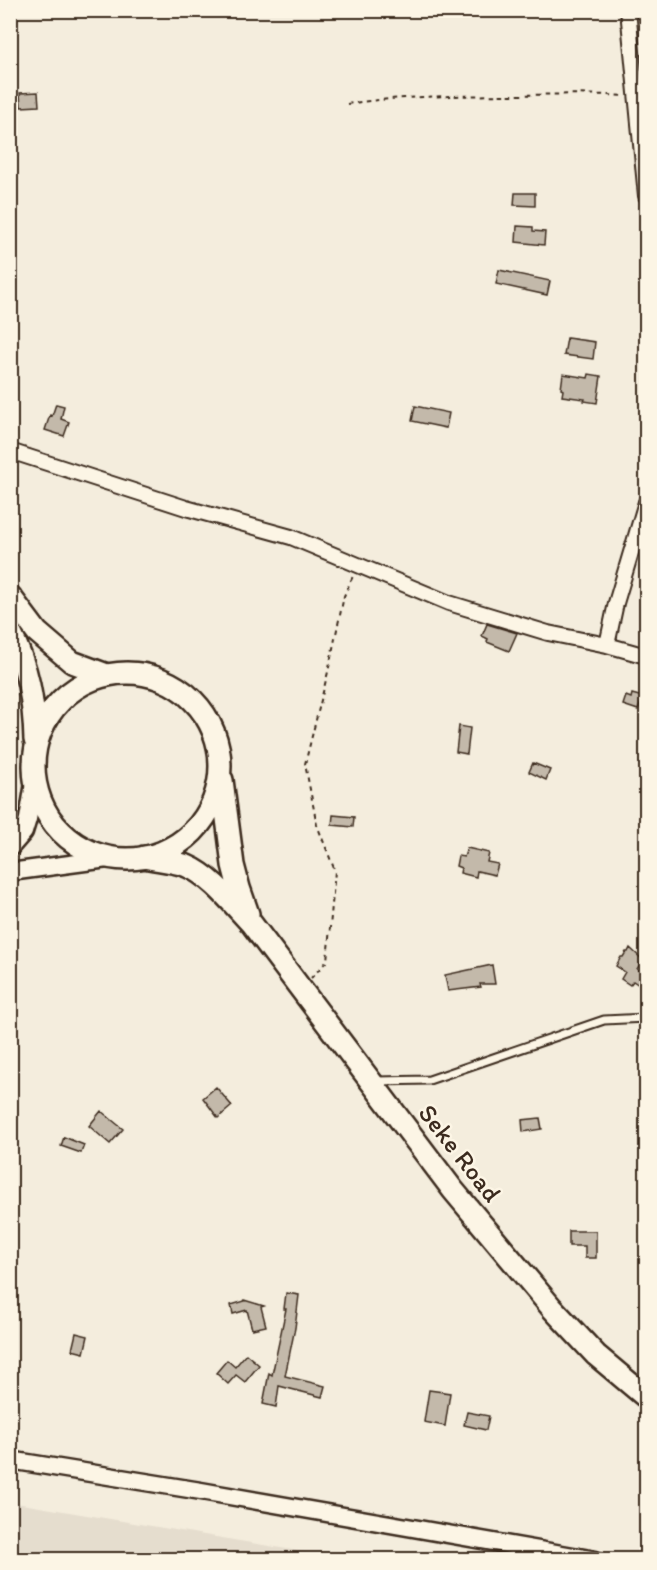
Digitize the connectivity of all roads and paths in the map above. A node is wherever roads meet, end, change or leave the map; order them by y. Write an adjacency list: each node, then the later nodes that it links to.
1 (628, 10): 2 (street)
2 (636, 97): 3 (path); 4 (street)
3 (347, 104)
4 (646, 196)
5 (10, 451): 7 (street)
6 (646, 502): 10 (street)
7 (357, 565): 10 (street); 21 (path)
8 (10, 596): 12 (main road)
9 (10, 632): 13 (main road)
10 (607, 645): 11 (street)
11 (646, 656)
12 (107, 675): 13 (main road); 14 (main road)
13 (35, 750): 15 (main road)
14 (220, 769): 17 (main road); 20 (main road)
15 (34, 777): 16 (street); 18 (main road)
16 (10, 848)
17 (144, 857): 18 (main road); 20 (main road)
18 (115, 858): 19 (street)
19 (10, 872)
20 (251, 923): 21 (main road, Seke Road)
21 (301, 987): 23 (main road, Seke Road)
22 (646, 1018): 23 (lane)
23 (371, 1081): 24 (main road, Seke Road)
24 (646, 1396)
25 (10, 1460): 26 (street)
26 (596, 1560)

